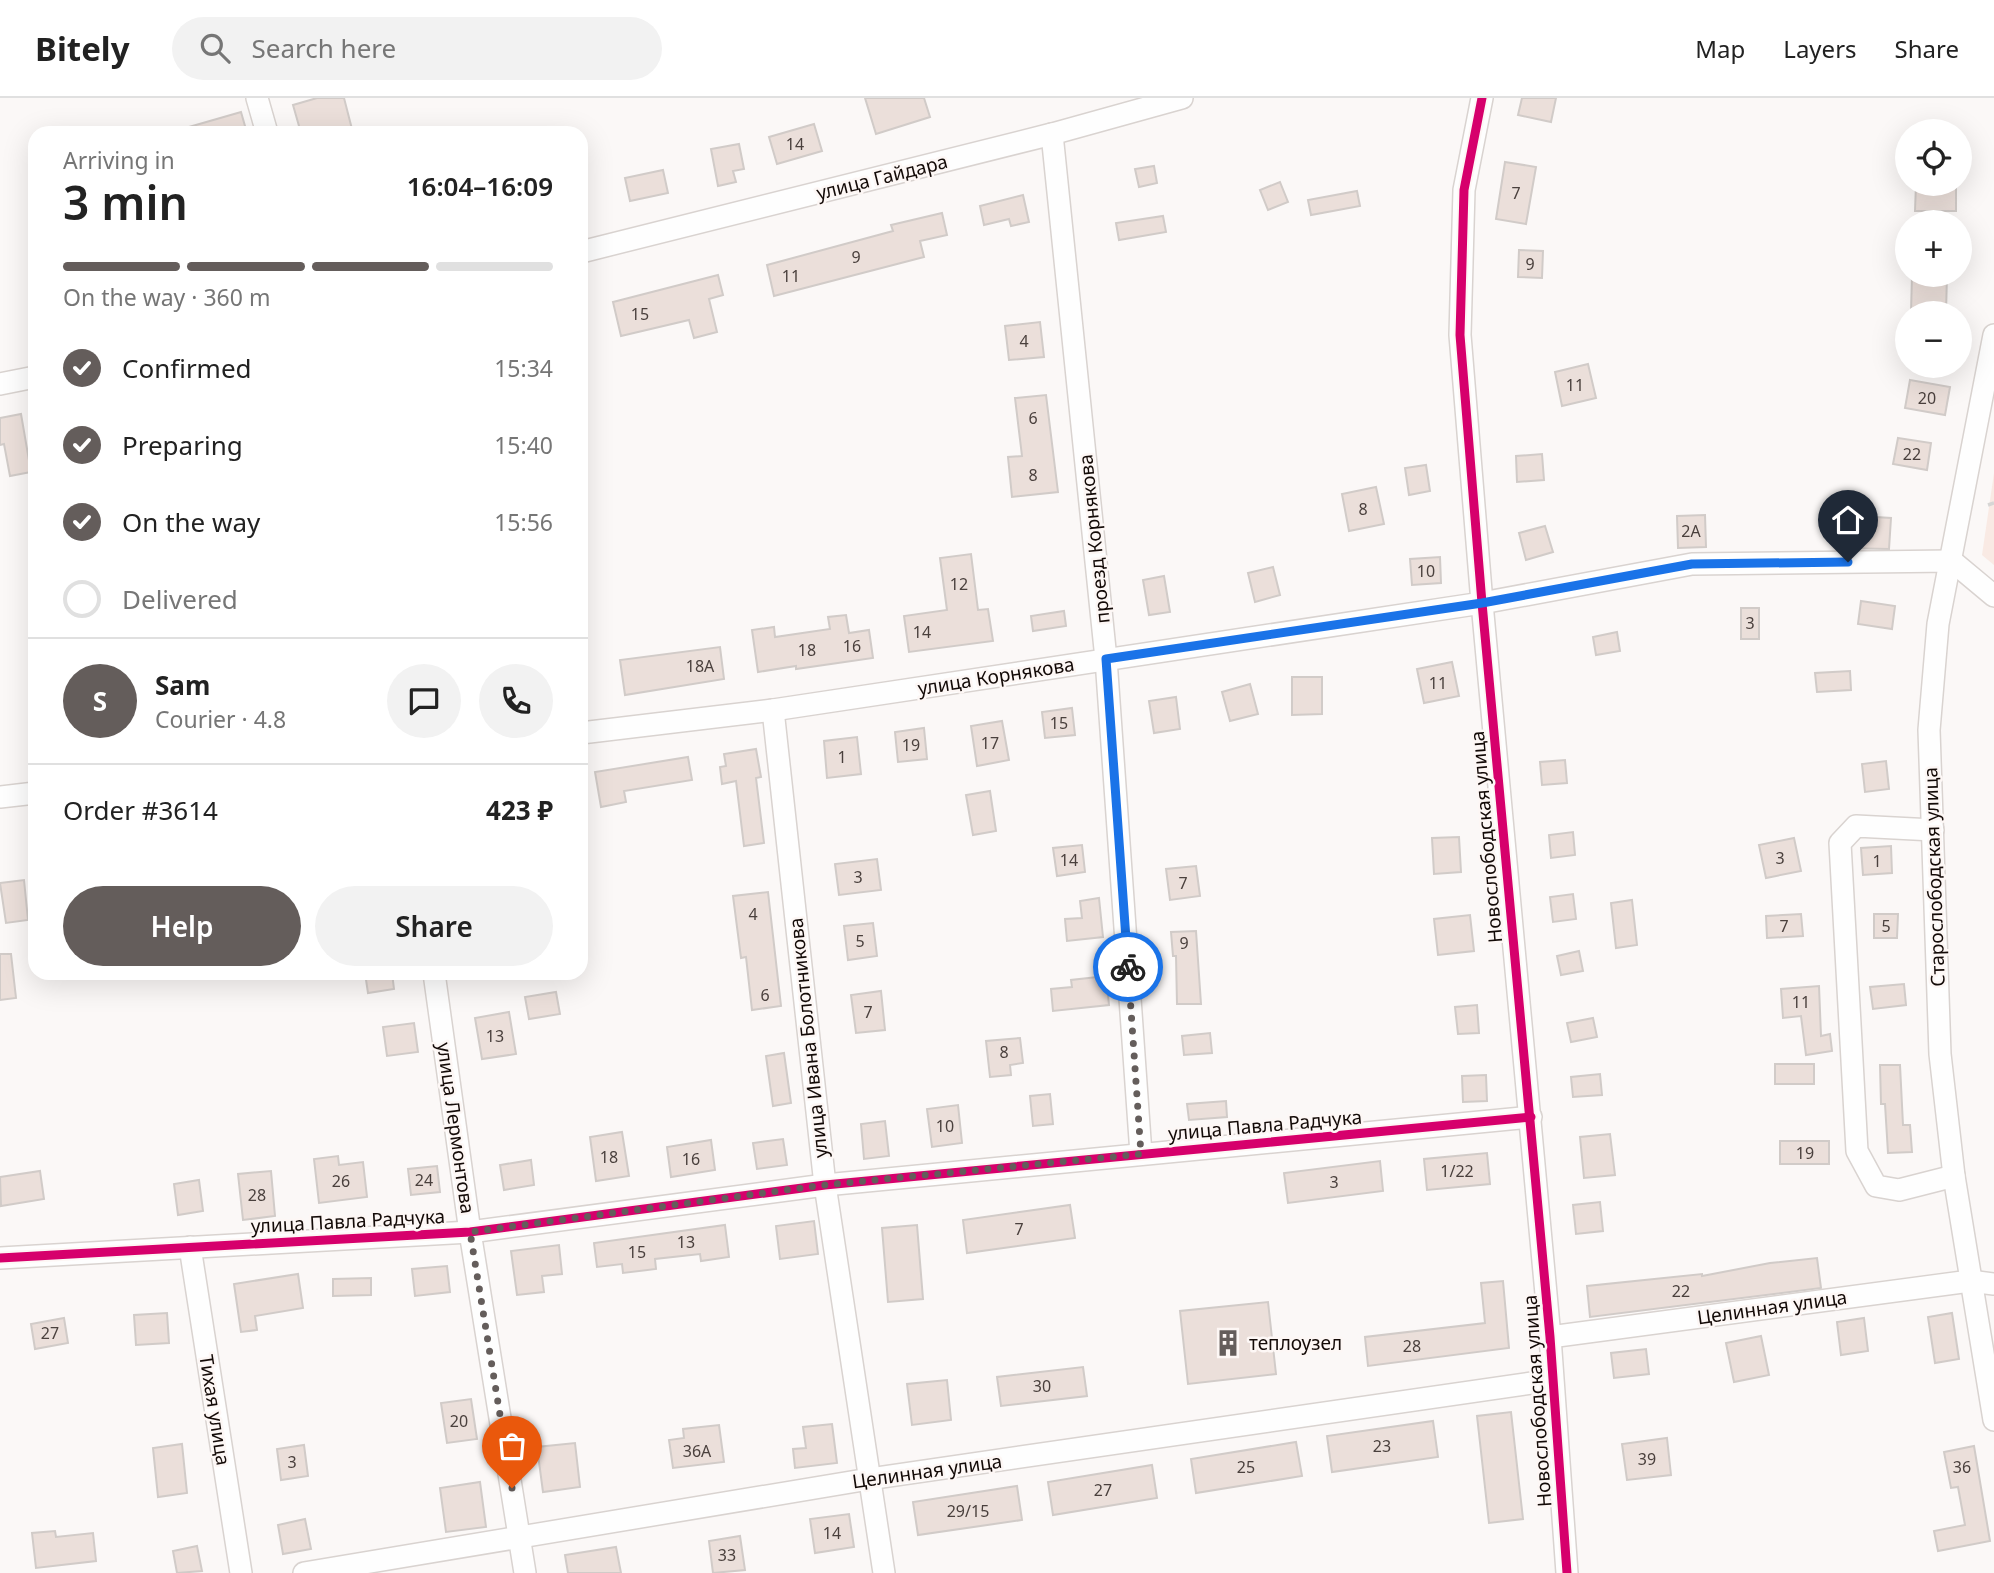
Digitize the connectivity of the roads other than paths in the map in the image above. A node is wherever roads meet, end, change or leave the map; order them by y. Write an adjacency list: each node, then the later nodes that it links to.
1 (257, 98): 4 (street)
2 (1182, 98): 5 (street, улица Гайдара)
3 (1482, 98): 12 (street, Новослободская улица)
4 (265, 126)
5 (1052, 134): 6 (street, улица Гайдара); 13 (street, проезд Корнякова)
6 (588, 250)
7 (1994, 335): 10 (street, Старослободская улица)
8 (28, 378): 9 (street)
9 (0, 384)
10 (1952, 561): 11 (street); 12 (street, улица Корнякова); 18 (street, Старослободская улица)
11 (1994, 596)
12 (1482, 603): 13 (street, улица Корнякова); 20 (street, Новослободская улица)
13 (1106, 659): 14 (street, улица Корнякова); 21 (street, проезд Корнякова)
14 (773, 710): 15 (street, улица Корнякова); 23 (street, улица Ивана Болотникова)
15 (588, 732)
16 (28, 794): 17 (street)
17 (0, 797)
18 (1933, 830): 22 (street, Старослободская улица); 22 (street)
19 (435, 980): 24 (street, улица Лермонтова)
20 (1531, 1117): 21 (street, улица Павла Радчука); 29 (street, Новослободская улица)
21 (1141, 1154): 23 (street, улица Павла Радчука)
22 (1954, 1176): 27 (street, Старослободская улица)
23 (824, 1185): 24 (street, улица Павла Радчука); 32 (street, улица Ивана Болотникова)
24 (470, 1232): 25 (street, улица Павла Радчука); 33 (street, улица Лермонтова)
25 (190, 1247): 26 (street, улица Павла Радчука); 34 (street, Тихая улица)
26 (0, 1258)
27 (1970, 1281): 28 (street, Целинная улица); 29 (street, Целинная улица); 31 (street, Старослободская улица)
28 (1994, 1284)
29 (1550, 1337): 30 (street, Новослободская улица)
30 (1552, 1380): 32 (street, Целинная улица); 38 (street, Новослободская улица)
31 (1994, 1420)
32 (869, 1479): 33 (street, Целинная улица); 37 (street, улица Ивана Болотникова)
33 (520, 1539): 35 (street, Целинная улица); 36 (street, улица Лермонтова)
34 (241, 1573)
35 (304, 1573)
36 (525, 1573)
37 (884, 1573)
38 (1567, 1573)

